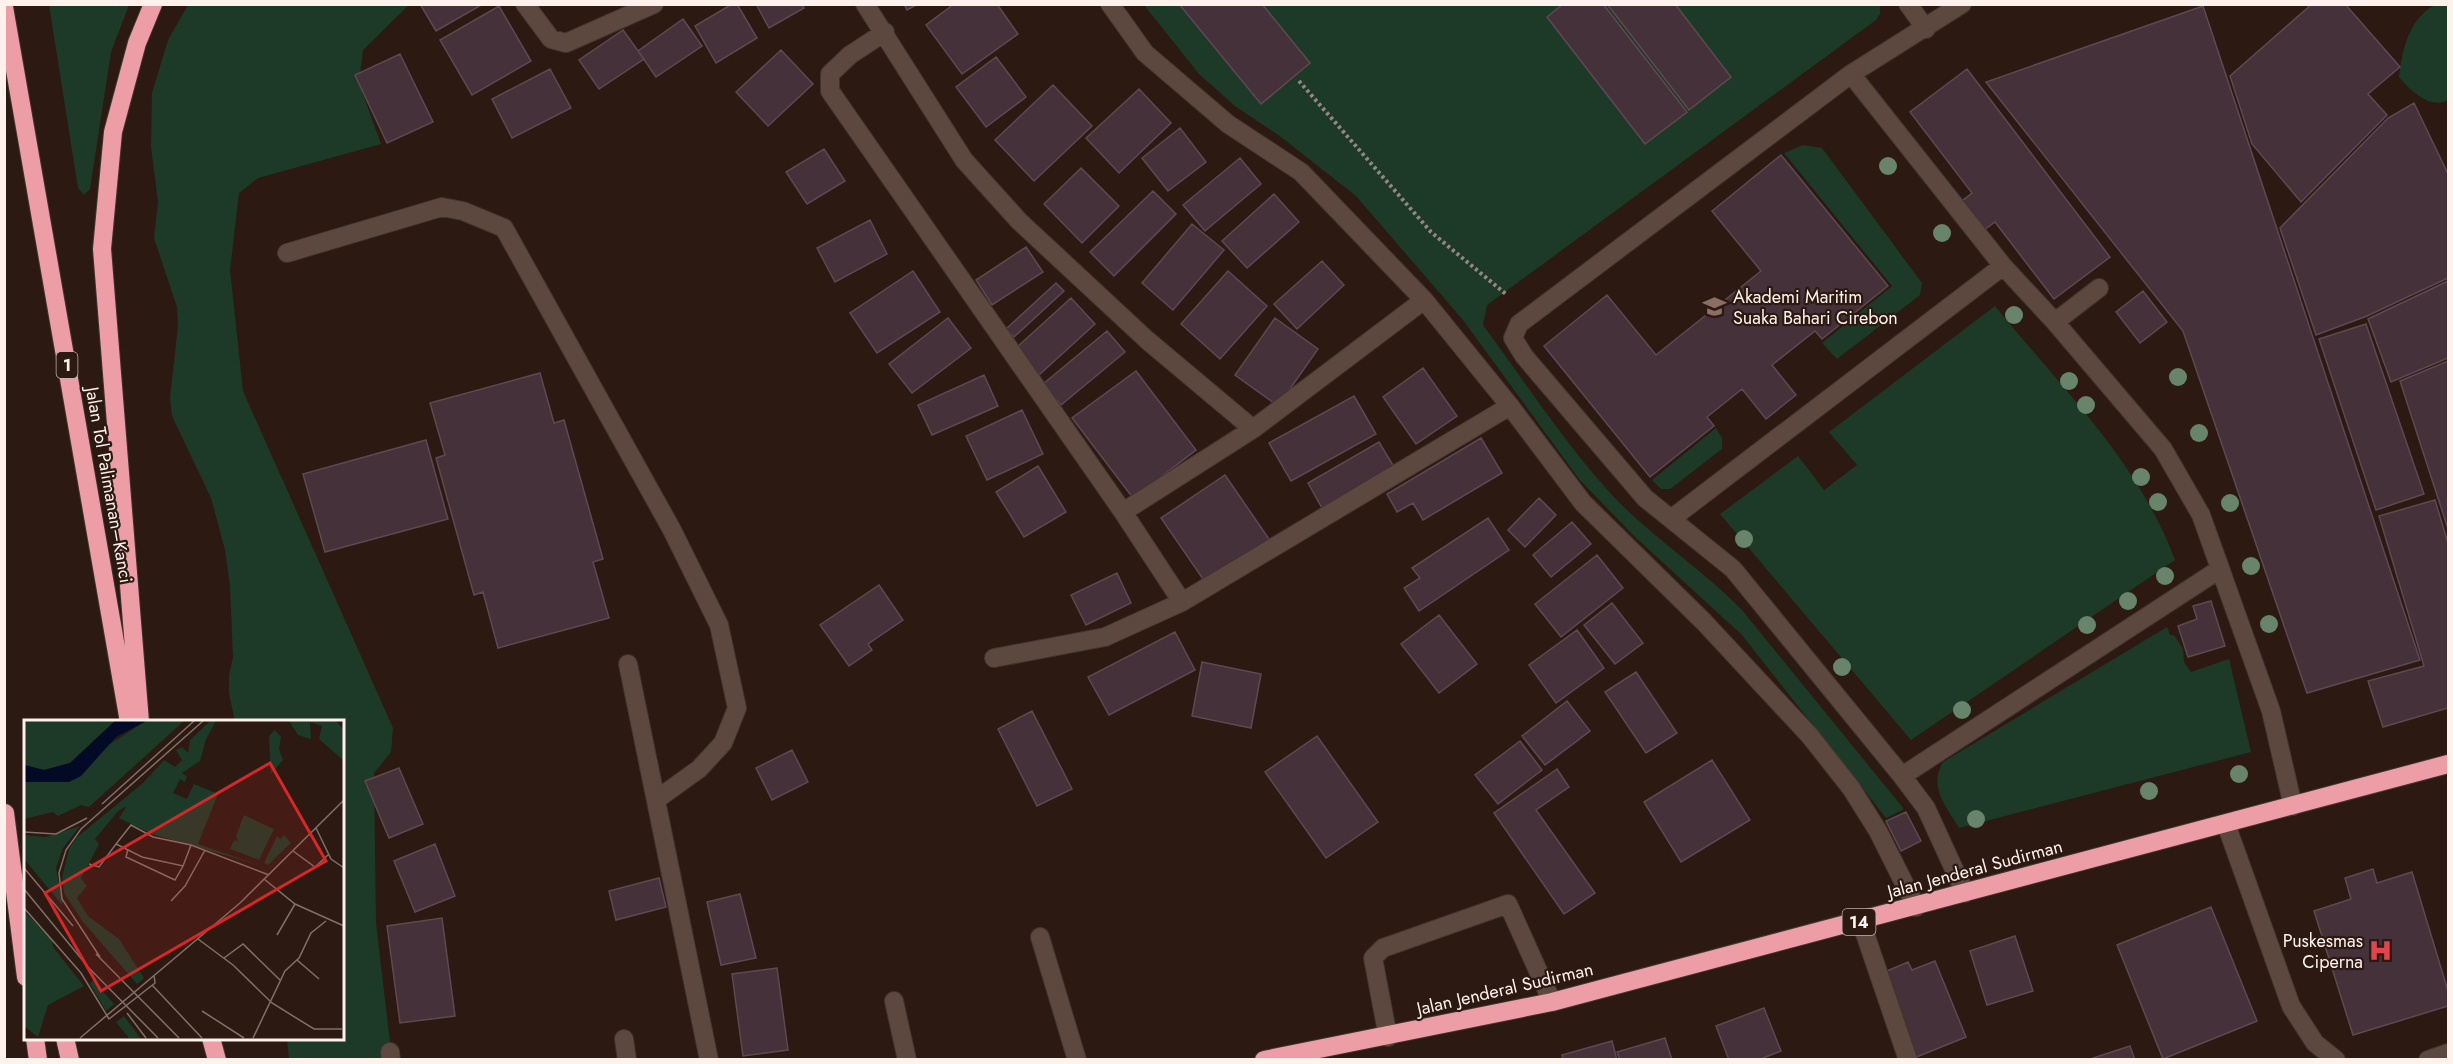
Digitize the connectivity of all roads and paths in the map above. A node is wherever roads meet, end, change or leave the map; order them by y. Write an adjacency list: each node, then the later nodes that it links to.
1 (153, 4): 28 (highway)
2 (525, 4): 3 (street)
3 (654, 4)
4 (865, 4): 10 (street)
5 (1110, 4): 16 (street)
6 (1908, 4): 9 (street)
7 (1962, 4): 9 (street)
8 (4, 7): 27 (highway, Jalan Tol Palimanan–Kanci / 1)
9 (1926, 29): 11 (street)
10 (885, 33): 20 (street); 21 (street)
11 (1851, 74): 14 (street); 17 (street)
12 (1299, 81): 17 (path)
13 (286, 253): 31 (street)
14 (2003, 266): 18 (street); 22 (street)
15 (2099, 288): 18 (street)
16 (1424, 300): 19 (street); 20 (street)
17 (1530, 313): 22 (street)
18 (2055, 322): 23 (street)
19 (1510, 406): 24 (street); 37 (street)
20 (1253, 429): 21 (street)
21 (1123, 512): 24 (street)
22 (1671, 519): 30 (street)
23 (2220, 569): 30 (street); 32 (street)
24 (1182, 602): 25 (street)
25 (994, 658)
26 (628, 664): 31 (street)
27 (129, 720)
28 (140, 720)
29 (2448, 764): 32 (highway, Jalan Jenderal Sudirman / 14)
30 (1902, 776): 36 (street)
31 (656, 800): 53 (street)
32 (2293, 806): 34 (highway, Jalan Jenderal Sudirman / 14)
33 (5, 812): 35 (highway); 40 (highway)
34 (2226, 824): 36 (highway, Jalan Jenderal Sudirman / 14); 58 (street)
35 (24, 883)
36 (1965, 893): 37 (highway, Jalan Jenderal Sudirman / 14)
37 (1916, 907): 38 (highway, Jalan Jenderal Sudirman / 14)
38 (1861, 922): 42 (highway, Jalan Jenderal Sudirman / 14); 57 (street)
39 (1040, 937): 55 (street)
40 (24, 961)
41 (894, 1000): 54 (street)
42 (1552, 1002): 43 (highway, Jalan Jenderal Sudirman / 14); 43 (street)
43 (1388, 1037): 56 (highway, Jalan Jenderal Sudirman / 14)
44 (624, 1039): 52 (street)
45 (35, 1040): 49 (highway)
46 (65, 1040): 50 (highway)
47 (212, 1040): 51 (highway)
48 (2448, 1053): 59 (street)
49 (38, 1059)
50 (70, 1059)
51 (217, 1059)
52 (627, 1059)
53 (709, 1059)
54 (907, 1059)
55 (1077, 1059)
56 (1264, 1059)
57 (1908, 1059)
58 (2336, 1059)
59 (2428, 1059)

